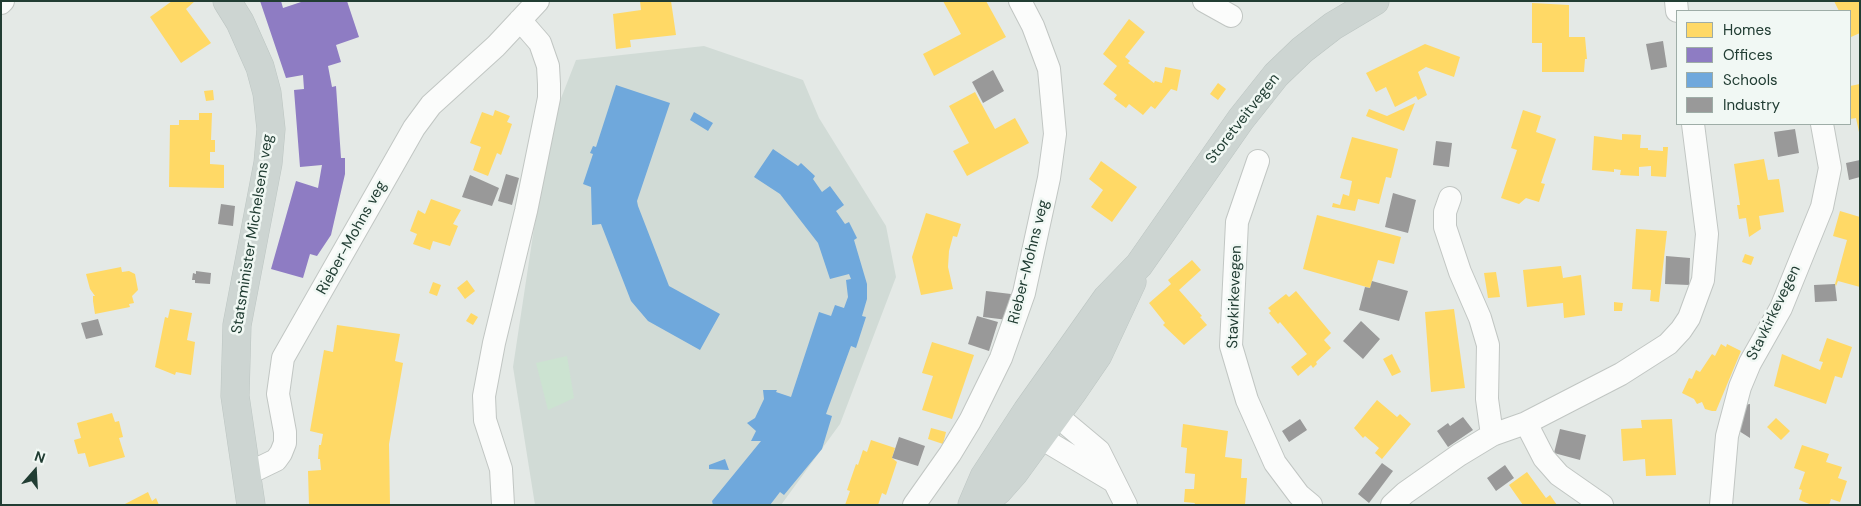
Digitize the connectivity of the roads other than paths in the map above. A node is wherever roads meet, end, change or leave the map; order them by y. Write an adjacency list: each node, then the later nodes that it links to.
1 (227, 1): 18 (main road, Statsminister Michelsens veg)
2 (538, 1): 7 (street, Rieber-Mohns veg)
3 (1020, 1): 22 (street, Rieber-Mohns veg)
4 (1204, 1): 6 (street)
5 (1375, 1): 12 (main road, Storetveitvegen)
6 (1231, 16)
7 (520, 20): 18 (street, Rieber-Mohns veg); 21 (street)
8 (1692, 125): 15 (street)
9 (1822, 125): 29 (street, Stavkirkevegen)
10 (1258, 161): 26 (street, Stavkirkevegen)
11 (1450, 198): 16 (street)
12 (1139, 264): 13 (main road, Storetveitvegen); 14 (main road, Storetveitvegen)
13 (1027, 411): 14 (street); 17 (street); 23 (main road, Storetveitvegen)
14 (1056, 415): 17 (main road, Storetveitvegen); 19 (street)
15 (1526, 423): 16 (street); 28 (street)
16 (1492, 435): 27 (street)
17 (1041, 438): 19 (street); 24 (main road, Storetveitvegen)
18 (245, 475): 20 (main road, Statsminister Michelsens veg)
19 (1112, 480): 25 (street)
20 (251, 505)
21 (503, 505)
22 (914, 505)
23 (972, 505)
24 (981, 505)
25 (1126, 505)
26 (1311, 505)
27 (1392, 505)
28 (1602, 505)
29 (1722, 505)

